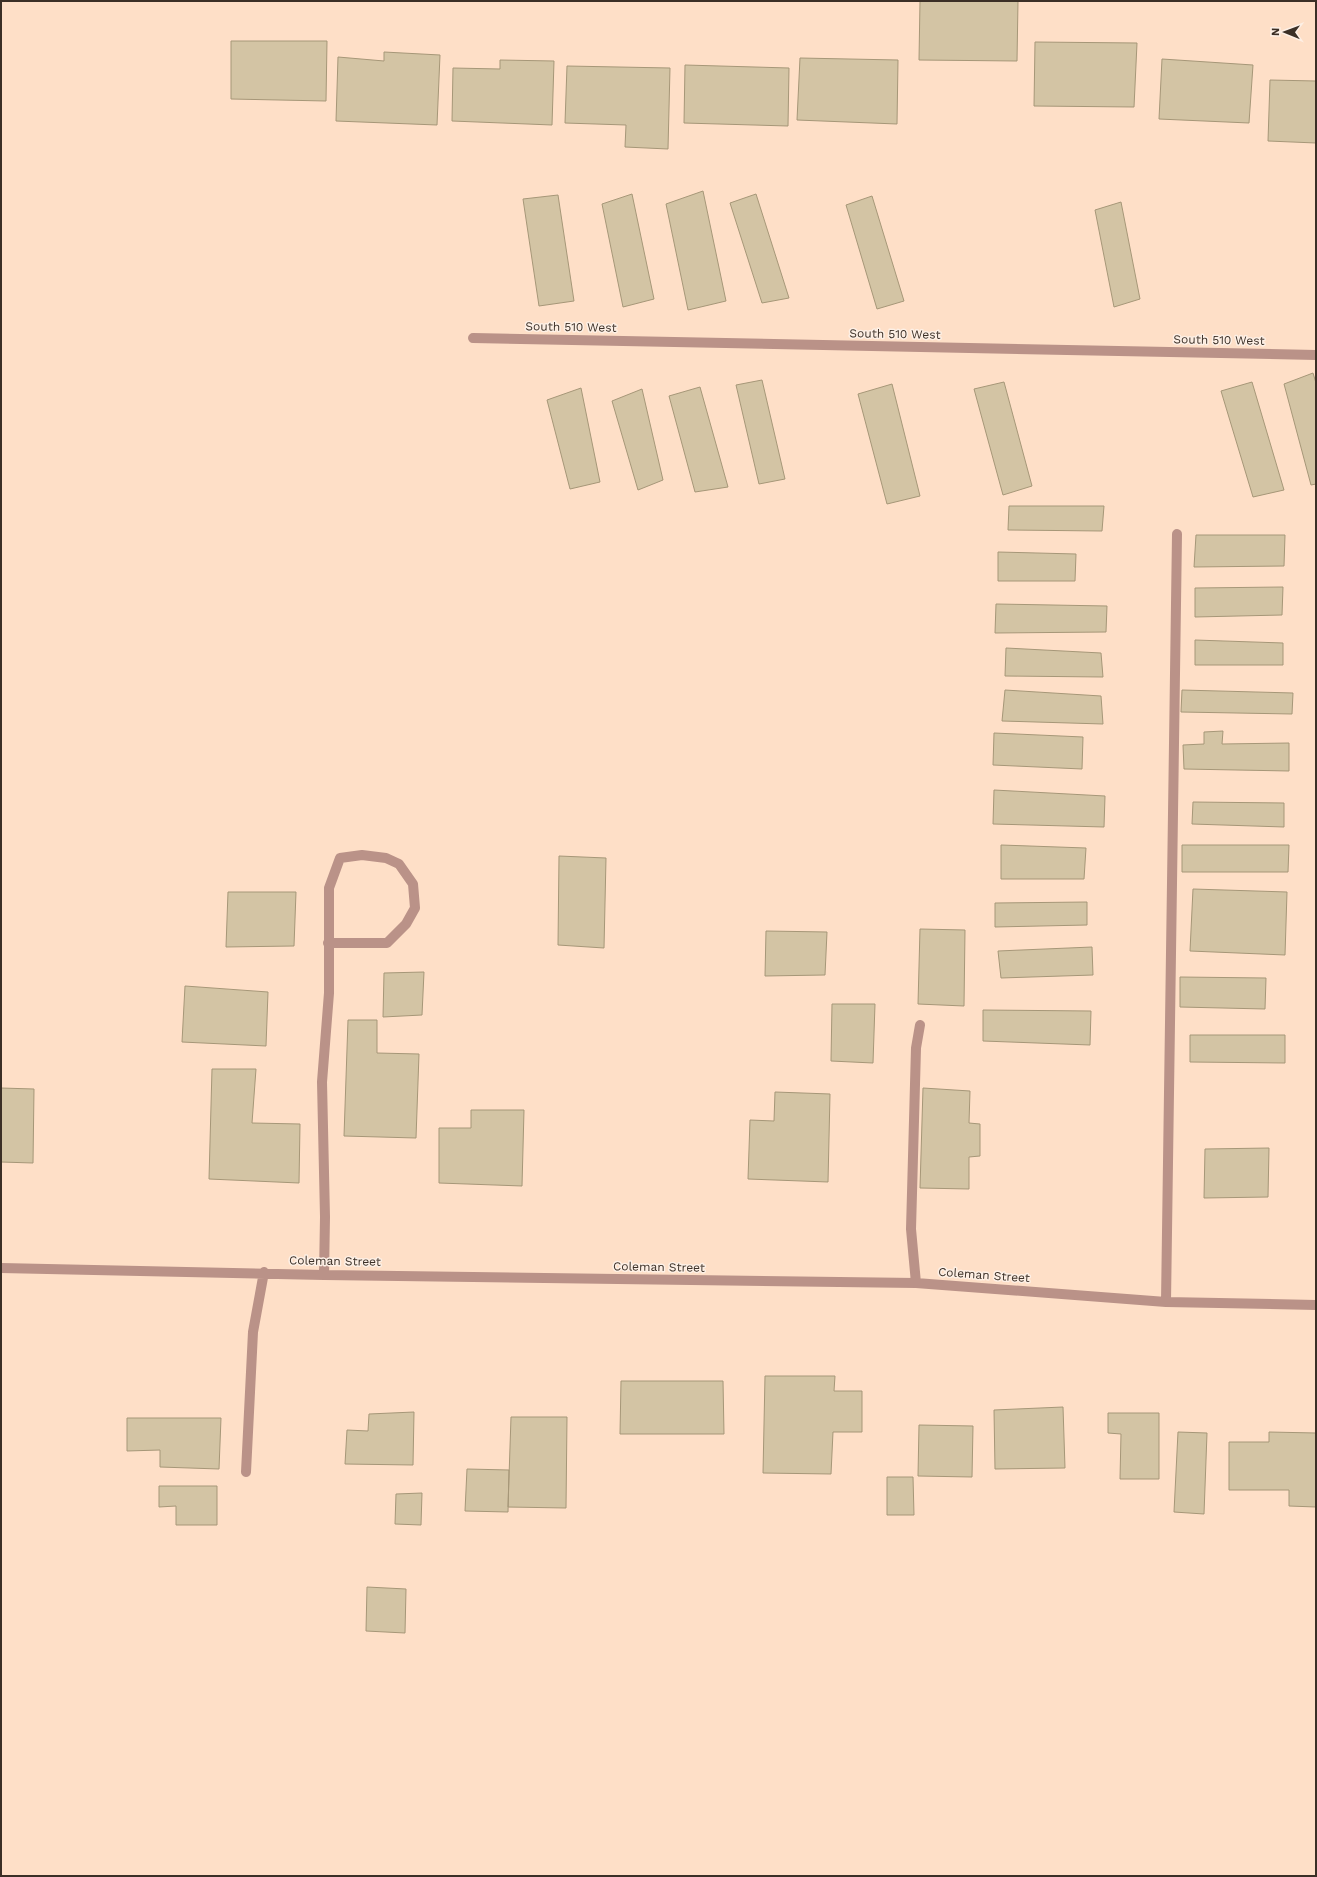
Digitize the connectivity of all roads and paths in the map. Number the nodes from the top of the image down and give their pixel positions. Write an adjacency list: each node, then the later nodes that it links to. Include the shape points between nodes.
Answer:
1 (473, 338): 2 (street, South 510 West)
2 (1316, 355)
3 (1177, 534): 10 (street)
4 (328, 943): 4 (street, via 329,888 340,858 362,855 386,858 399,864 413,884 415,908 406,924 388,943); 8 (street, via 328,993 322,1082)
5 (920, 1025): 9 (street, via 916,1048 911,1230)
6 (1, 1268): 7 (street, Coleman Street)
7 (264, 1272): 8 (street, Coleman Street); 12 (street, via 253,1332)
8 (324, 1275): 9 (street, Coleman Street)
9 (916, 1283): 10 (street, Coleman Street)
10 (1166, 1302): 11 (street, Coleman Street)
11 (1316, 1305)
12 (246, 1472)

